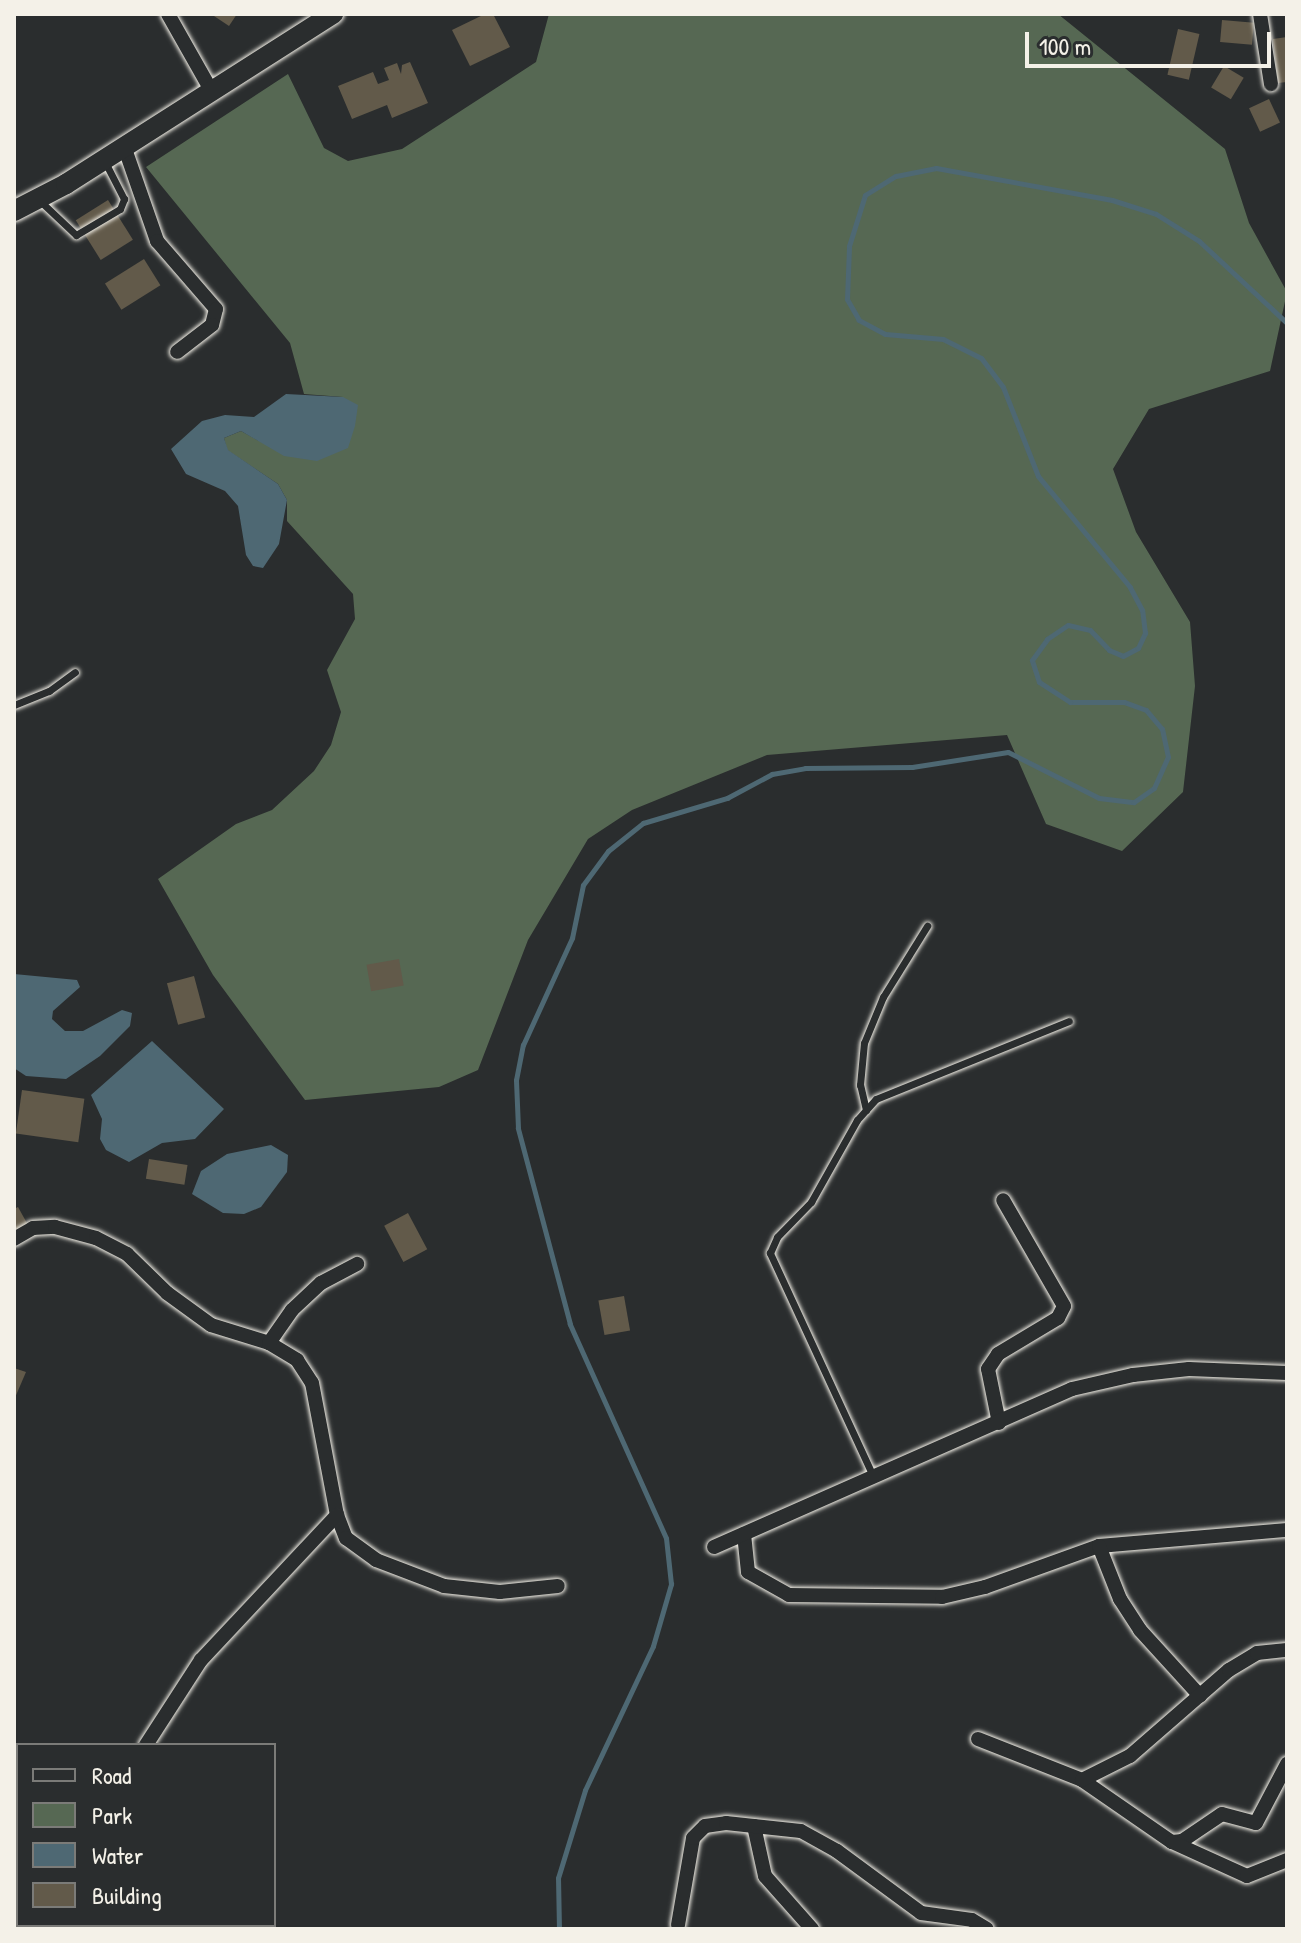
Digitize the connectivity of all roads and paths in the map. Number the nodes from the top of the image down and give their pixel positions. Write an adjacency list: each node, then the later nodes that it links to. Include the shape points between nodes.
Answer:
1 (168, 14): 5 (street)
2 (333, 14): 5 (main road)
3 (1260, 14): 4 (street)
4 (1271, 84)
5 (211, 90): 6 (main road)
6 (124, 146): 7 (main road); 10 (street, via 157,241 216,309 212,325)
7 (104, 159): 8 (main road); 8 (lane, via 124,199 120,209 76,235)
8 (37, 199): 9 (main road)
9 (14, 211)
10 (177, 352)
11 (75, 672): 12 (lane, via 49,691)
12 (14, 705)
13 (927, 926): 15 (lane, via 883,997 864,1043 860,1085)
14 (1069, 1021): 15 (lane, via 906,1084)
15 (866, 1110): 22 (lane, via 811,1202 777,1237 770,1253 774,1273)
16 (1003, 1200): 21 (street, via 1064,1306 1058,1318 998,1354 988,1369)
17 (14, 1239): 19 (street, via 33,1228 55,1227 96,1238 127,1254 211,1325)
18 (357, 1264): 19 (street, via 321,1283 292,1310)
19 (269, 1343): 23 (street, via 297,1360 312,1383)
20 (1287, 1373): 21 (street, via 1189,1369 1133,1375 1072,1389)
21 (999, 1423): 22 (street)
22 (874, 1478): 25 (street)
23 (337, 1515): 28 (street, via 346,1538 376,1560 444,1586 500,1592); 32 (street, via 201,1660)
24 (1287, 1530): 26 (street, via 1246,1529)
25 (744, 1534): 26 (street, via 748,1572 789,1595 942,1597); 27 (street)
26 (1099, 1546): 30 (street, via 1120,1599 1140,1630)
27 (714, 1547)
28 (558, 1586)
29 (1287, 1650): 30 (street, via 1257,1653)
30 (1200, 1696): 34 (street, via 1130,1756)
31 (978, 1739): 34 (street)
32 (147, 1743)
33 (1287, 1764): 36 (street, via 1256,1823 1222,1814 1182,1841)
34 (1082, 1780): 36 (street)
35 (754, 1826): 38 (street, via 705,1826 693,1838); 39 (street, via 765,1876); 40 (street, via 801,1831 921,1913 972,1920)
36 (1172, 1842): 37 (street, via 1247,1876)
37 (1287, 1860)
38 (678, 1925)
39 (812, 1929)
40 (987, 1929)

